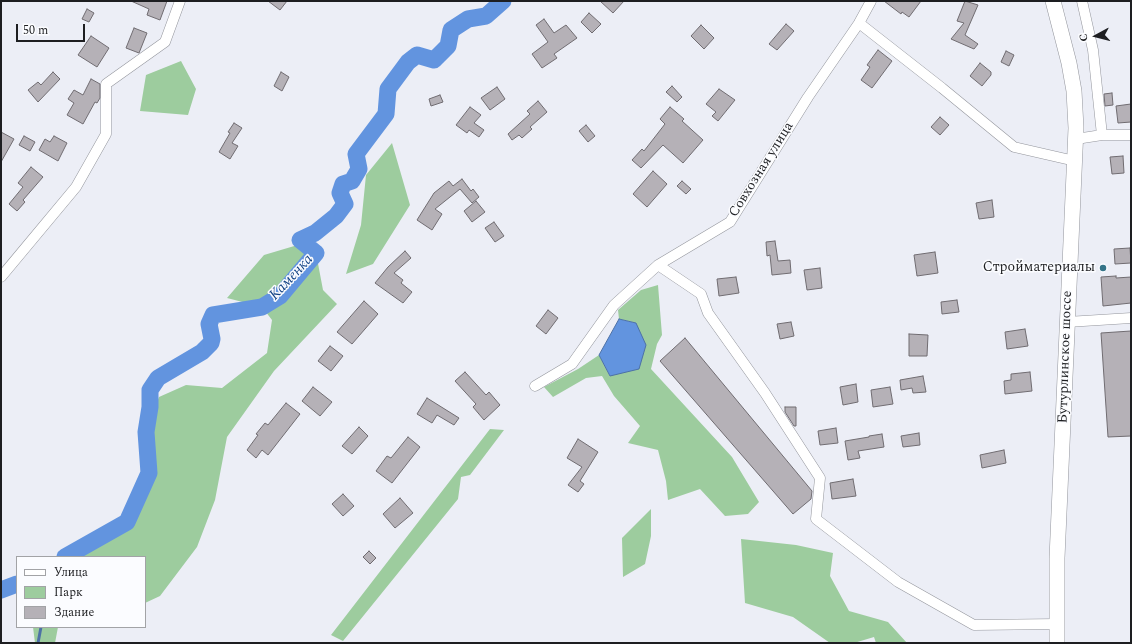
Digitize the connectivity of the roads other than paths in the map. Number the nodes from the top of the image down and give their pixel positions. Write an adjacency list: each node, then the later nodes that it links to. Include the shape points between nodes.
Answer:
1 (180, 1): 11 (street, via 165,42 106,84 106,134 76,186)
2 (871, 1): 5 (street, Совхозная улица)
3 (1053, 1): 8 (main road, Бутурлинское шоссе, via 1069,62)
4 (1082, 1): 6 (street, via 1093,50)
5 (858, 23): 9 (street, via 1014,147); 10 (street, Совхозная улица, via 808,97 730,222)
6 (1102, 135): 7 (street); 8 (street)
7 (1131, 135)
8 (1076, 139): 9 (main road, Бутурлинское шоссе)
9 (1075, 160): 13 (main road, Бутурлинское шоссе)
10 (658, 265): 14 (street, Совхозная улица, via 614,305 572,364); 15 (street, via 701,294 708,313 765,393 820,478 816,519 898,582 974,626)
11 (1, 277)
12 (1131, 318): 13 (street)
13 (1067, 322): 15 (main road, Бутурлинское шоссе, via 1057,558)
14 (535, 386)
15 (1057, 624): 16 (main road, Бутурлинское шоссе)
16 (1057, 643)

